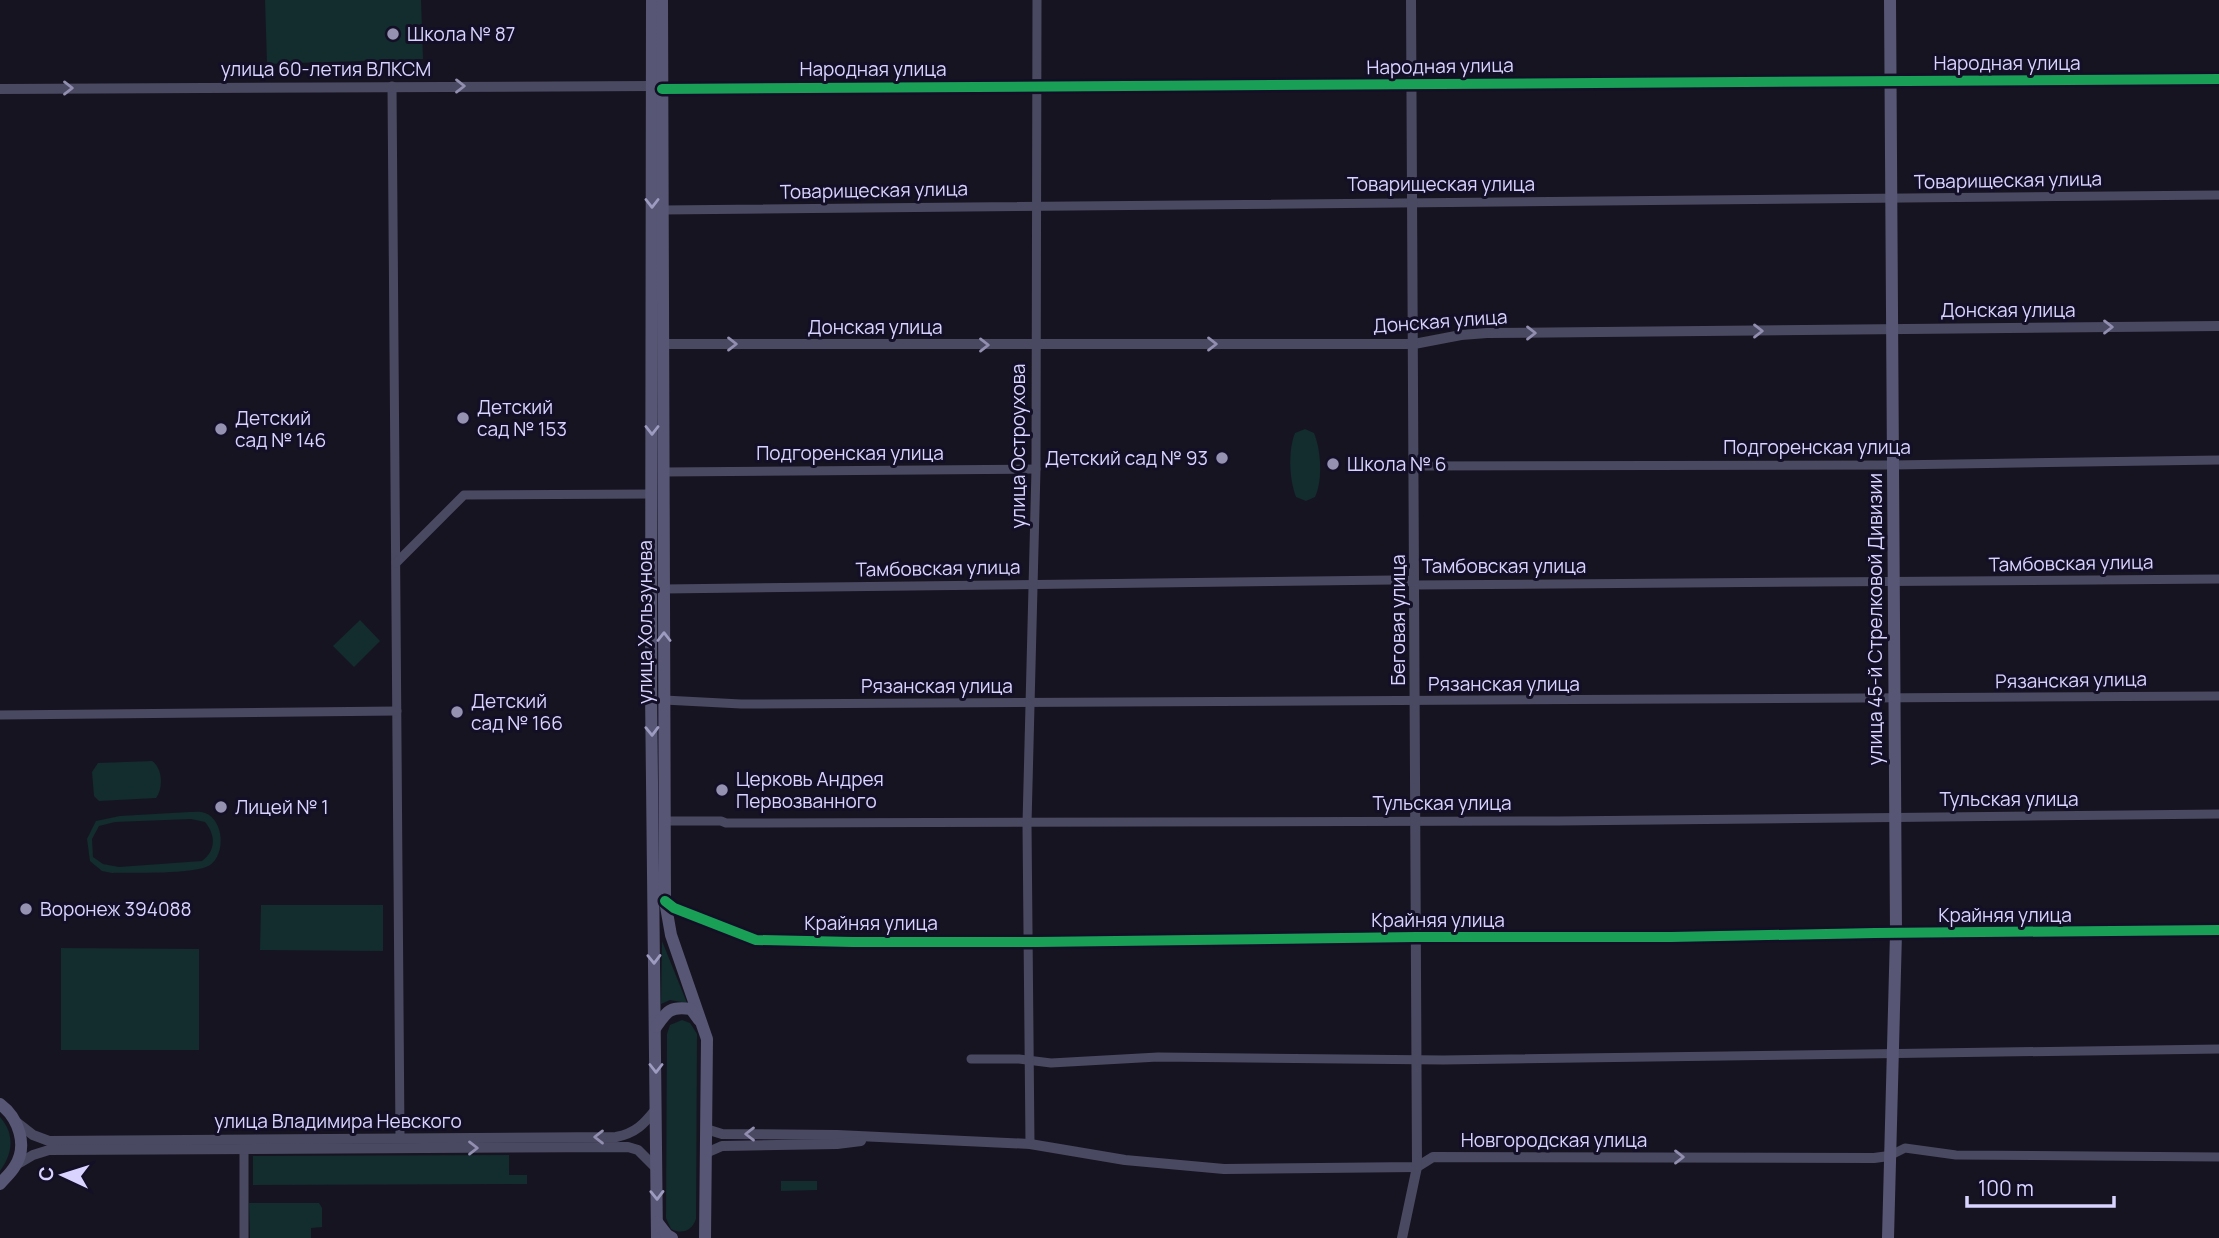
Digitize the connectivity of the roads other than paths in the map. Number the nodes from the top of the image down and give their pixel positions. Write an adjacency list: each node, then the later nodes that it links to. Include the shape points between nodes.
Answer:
1 (652, 0): 10 (main road, улица Хользунова)
2 (662, 0): 10 (main road, улица Хользунова)
3 (1037, 0): 11 (street, улица Остроухова)
4 (1411, 0): 8 (street, Беговая улица)
5 (1890, 0): 7 (main road, улица 45-й Стрелковой Дивизии)
6 (2219, 79): 7 (street, Народная улица)
7 (1890, 81): 8 (street, Народная улица); 14 (main road, улица 45-й Стрелковой Дивизии)
8 (1411, 83): 11 (street, Народная улица); 15 (street, Беговая улица)
9 (392, 86): 10 (street, улица 60-летия ВЛКСМ, one-way to 10); 12 (street, улица 60-летия ВЛКСМ, one-way to 9); 29 (street)
10 (657, 87): 11 (street, Народная улица); 17 (main road, улица Хользунова); 20 (main road, улица Хользунова, one-way to 20)
11 (1037, 87): 16 (street, улица Остроухова)
12 (0, 89)
13 (2219, 195): 14 (street, Товарищеская улица)
14 (1891, 200): 15 (street, Товарищеская улица); 19 (main road, улица 45-й Стрелковой Дивизии)
15 (1411, 202): 16 (street, Товарищеская улица); 21 (street, Беговая улица)
16 (1037, 206): 17 (street, Товарищеская улица); 22 (street, улица Остроухова)
17 (664, 210): 20 (main road, улица Хользунова)
18 (2219, 326): 19 (street, Донская улица, one-way to 18)
19 (1892, 330): 21 (street, Донская улица, one-way to 19, via 1488,333); 25 (main road, улица 45-й Стрелковой Дивизии)
20 (658, 344): 22 (street, Донская улица, one-way to 22); 27 (main road, улица Хользунова); 28 (main road, улица Хользунова, one-way to 28)
21 (1414, 344): 22 (street, Донская улица, one-way to 21); 24 (street, Беговая улица)
22 (1037, 345): 26 (street, улица Остроухова)
23 (2219, 460): 25 (street, Подгоренская улица)
24 (1415, 466): 25 (street, Подгоренская улица); 33 (street, Беговая улица)
25 (1893, 466): 31 (main road, улица 45-й Стрелковой Дивизии)
26 (1036, 469): 27 (street, Подгоренская улица); 32 (street, улица Остроухова)
27 (664, 472): 34 (main road, улица Хользунова)
28 (652, 494): 29 (street, via 464,495); 53 (main road, улица Хользунова, one-way to 53)
29 (396, 563): 40 (street)
30 (2219, 579): 31 (street, Тамбовская улица)
31 (1894, 583): 33 (street, Тамбовская улица); 36 (main road, улица 45-й Стрелковой Дивизии)
32 (1034, 584): 33 (street, Тамбовская улица, via 1407,580); 34 (street, Тамбовская улица); 39 (street, улица Остроухова)
33 (1415, 585): 38 (street, Беговая улица)
34 (664, 589): 37 (main road, улица Хользунова, one-way to 34)
35 (2219, 696): 36 (street, Рязанская улица)
36 (1894, 699): 38 (street, Рязанская улица); 43 (main road, улица 45-й Стрелковой Дивизии)
37 (664, 700): 39 (street, Рязанская улица); 45 (main road, улица Хользунова)
38 (1415, 702): 39 (street, Рязанская улица); 44 (street, Беговая улица)
39 (1029, 703): 46 (street, улица Остроухова)
40 (397, 711): 41 (street); 63 (street)
41 (0, 715)
42 (2219, 814): 43 (street, Тульская улица)
43 (1895, 817): 44 (street, Тульская улица); 49 (main road, улица 45-й Стрелковой Дивизии)
44 (1416, 820): 46 (street, Тульская улица); 50 (street, Беговая улица)
45 (666, 821): 46 (street, Тульская улица); 47 (main road, улица Хользунова)
46 (1027, 824): 51 (street, улица Остроухова)
47 (665, 901): 51 (street, Крайняя улица, via 756,940); 52 (main road, улица Хользунова, via 671,935)
48 (2219, 930): 49 (street, Крайняя улица)
49 (1896, 933): 50 (street, Крайняя улица); 55 (main road, улица 45-й Стрелковой Дивизии)
50 (1416, 937): 51 (street, Крайняя улица); 57 (street, Беговая улица)
51 (1028, 940): 58 (street, улица Остроухова)
52 (701, 1023): 53 (main road, via 691,1009 678,1007 667,1012); 62 (main road, улица Хользунова, via 707,1039)
53 (656, 1027): 60 (main road, улица Хользунова, one-way to 60)
54 (2219, 1049): 55 (street)
55 (1894, 1052): 57 (street); 68 (main road, улица 45-й Стрелковой Дивизии)
56 (971, 1059): 58 (street)
57 (1417, 1059): 58 (street, via 1158,1056 1051,1063); 71 (street, Беговая улица)
58 (1030, 1060): 66 (street, улица Остроухова)
59 (0, 1104): 61 (main road)
60 (656, 1109): 63 (street, улица Владимира Невского, one-way to 63, via 631,1134 616,1136); 72 (main road, улица Хользунова)
61 (15, 1121): 65 (street, улица Владимира Невского, via 49,1141); 70 (main road, via 21,1144)
62 (706, 1129): 64 (street, Новгородская улица, one-way to 62, via 722,1135); 67 (main road, улица Хользунова)
63 (400, 1138): 65 (street, улица Владимира Невского)
64 (891, 1138): 66 (street, Новгородская улица); 67 (street, Новгородская улица, via 722,1146)
65 (244, 1144): 70 (street, улица Владимира Невского, via 49,1150); 72 (street, улица Владимира Невского, one-way to 72, via 628,1147 638,1150); 76 (street)
66 (1030, 1144): 71 (street, Новгородская улица, via 1224,1169)
67 (706, 1153): 74 (main road, улица Хользунова)
68 (1889, 1156): 69 (street, Новгородская улица, via 1917,1148 1956,1155); 71 (street, Новгородская улица, one-way to 68, via 1433,1157); 82 (main road, улица 45-й Стрелковой Дивизии)
69 (2219, 1157)
70 (16, 1165): 73 (main road)
71 (1417, 1167): 81 (street, Беговая улица)
72 (656, 1168): 75 (main road, улица Хользунова, one-way to 75)
73 (0, 1184)
74 (706, 1221): 79 (main road); 80 (main road, улица Хользунова)
75 (657, 1222): 77 (main road, улица Хользунова); 78 (main road)
76 (244, 1238)
77 (657, 1238)
78 (673, 1238)
79 (693, 1238)
80 (705, 1238)
81 (1402, 1238)
82 (1888, 1238)

